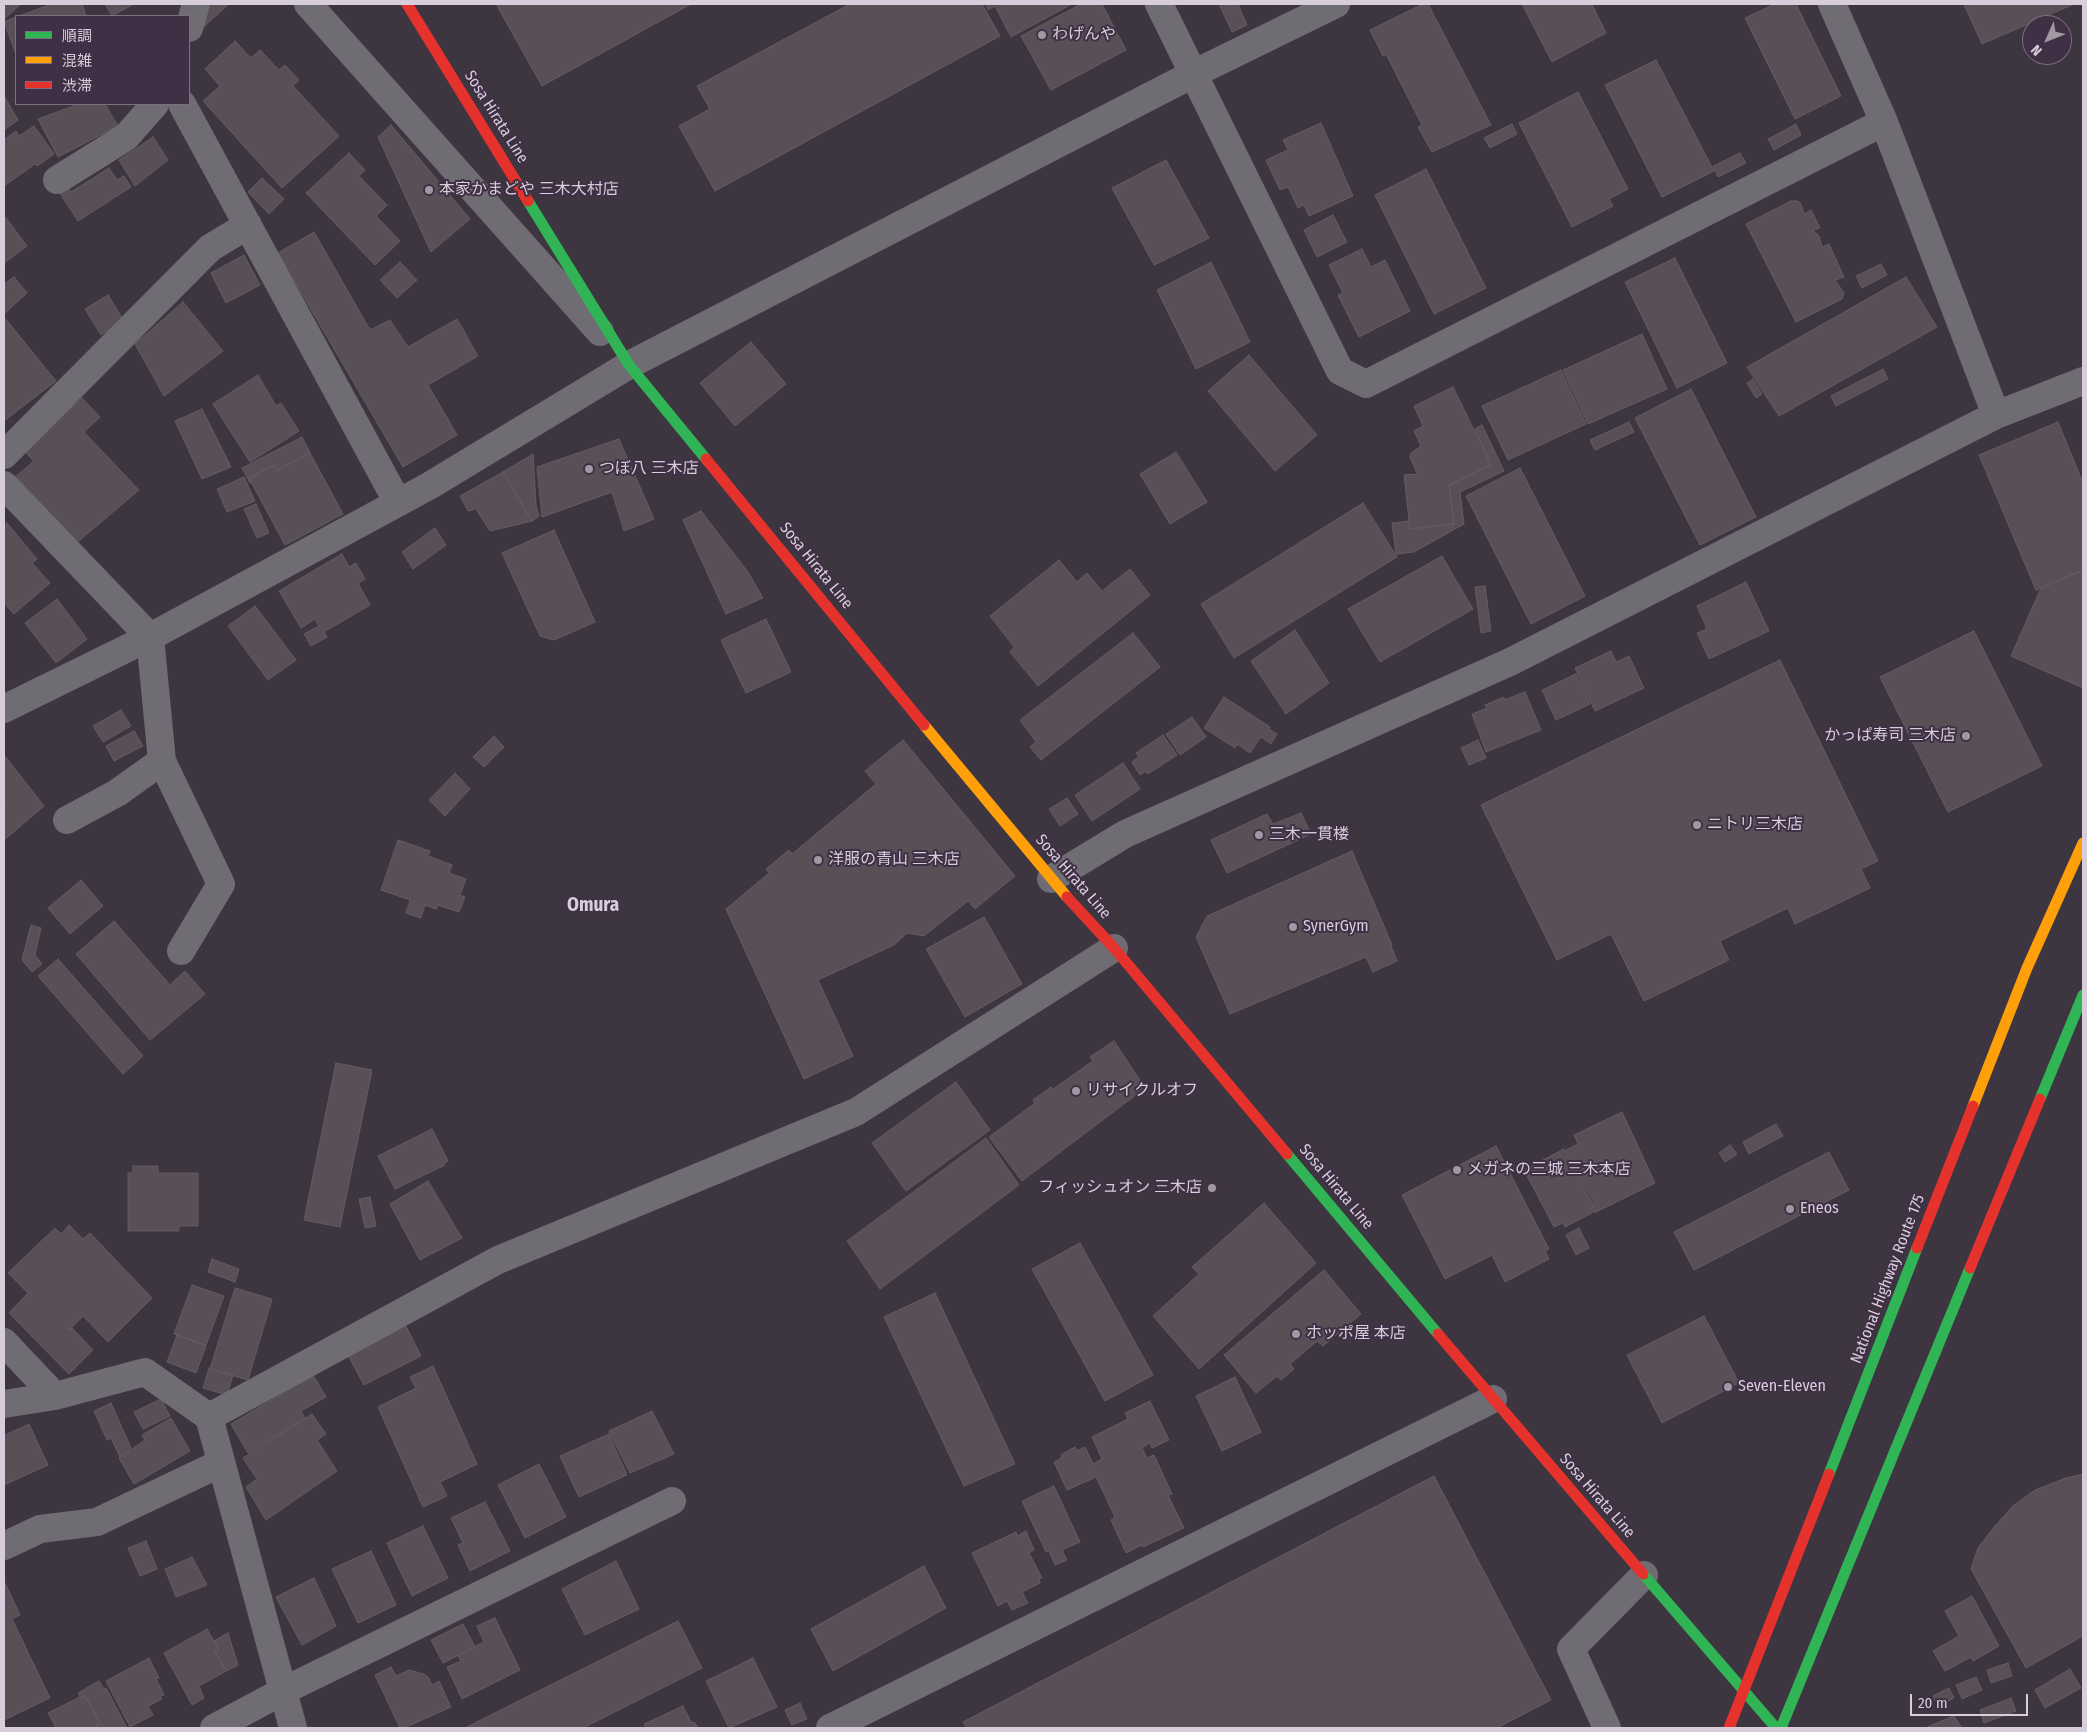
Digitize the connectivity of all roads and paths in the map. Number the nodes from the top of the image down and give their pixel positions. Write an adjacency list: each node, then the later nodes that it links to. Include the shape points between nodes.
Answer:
1 (196, 4): 7 (street)
2 (308, 4): 14 (street)
3 (407, 4): 14 (main road, Sosa Hirata Line)
4 (1159, 4): 8 (street)
5 (1336, 4): 8 (street)
6 (1832, 4): 11 (street)
7 (190, 25)
8 (1193, 74): 11 (street, via 1340,371 1366,384); 14 (street)
9 (154, 105): 12 (street, via 126,137)
10 (183, 105): 13 (street)
11 (1884, 122): 16 (street)
12 (57, 180)
13 (248, 225): 17 (street, via 210,248); 19 (street)
14 (629, 365): 19 (street); 25 (main road, Sosa Hirata Line)
15 (2083, 381): 16 (street)
16 (1996, 416): 25 (street, via 1510,662 1125,834)
17 (4, 455)
18 (4, 485): 20 (street)
19 (398, 503): 20 (street)
20 (150, 637): 21 (street); 22 (street)
21 (4, 709)
22 (162, 761): 23 (street, via 116,793); 27 (street, via 221,884)
23 (68, 820)
24 (2083, 844): 39 (main road, National Highway Route 175, via 2027,968)
25 (1051, 879): 26 (main road, Sosa Hirata Line)
26 (1114, 948): 31 (main road, Sosa Hirata Line); 33 (street, via 856,1112 498,1260)
27 (181, 951)
28 (2083, 995): 46 (main road)
29 (4, 1342): 30 (street)
30 (55, 1396): 32 (street); 33 (street, via 145,1372)
31 (1493, 1399): 37 (main road, Sosa Hirata Line); 40 (street)
32 (4, 1404)
33 (209, 1416): 34 (street)
34 (221, 1463): 36 (street, via 97,1522 40,1529); 38 (street)
35 (672, 1501): 38 (street)
36 (4, 1546)
37 (1644, 1575): 39 (main road, Sosa Hirata Line); 43 (street, via 1571,1649)
38 (283, 1691): 41 (street); 42 (street)
39 (1744, 1691): 44 (main road, National Highway Route 175); 45 (main road, Sosa Hirata Line)
40 (847, 1725)
41 (214, 1728)
42 (293, 1728)
43 (1607, 1728)
44 (1729, 1728)
45 (1776, 1728)
46 (1781, 1728)

